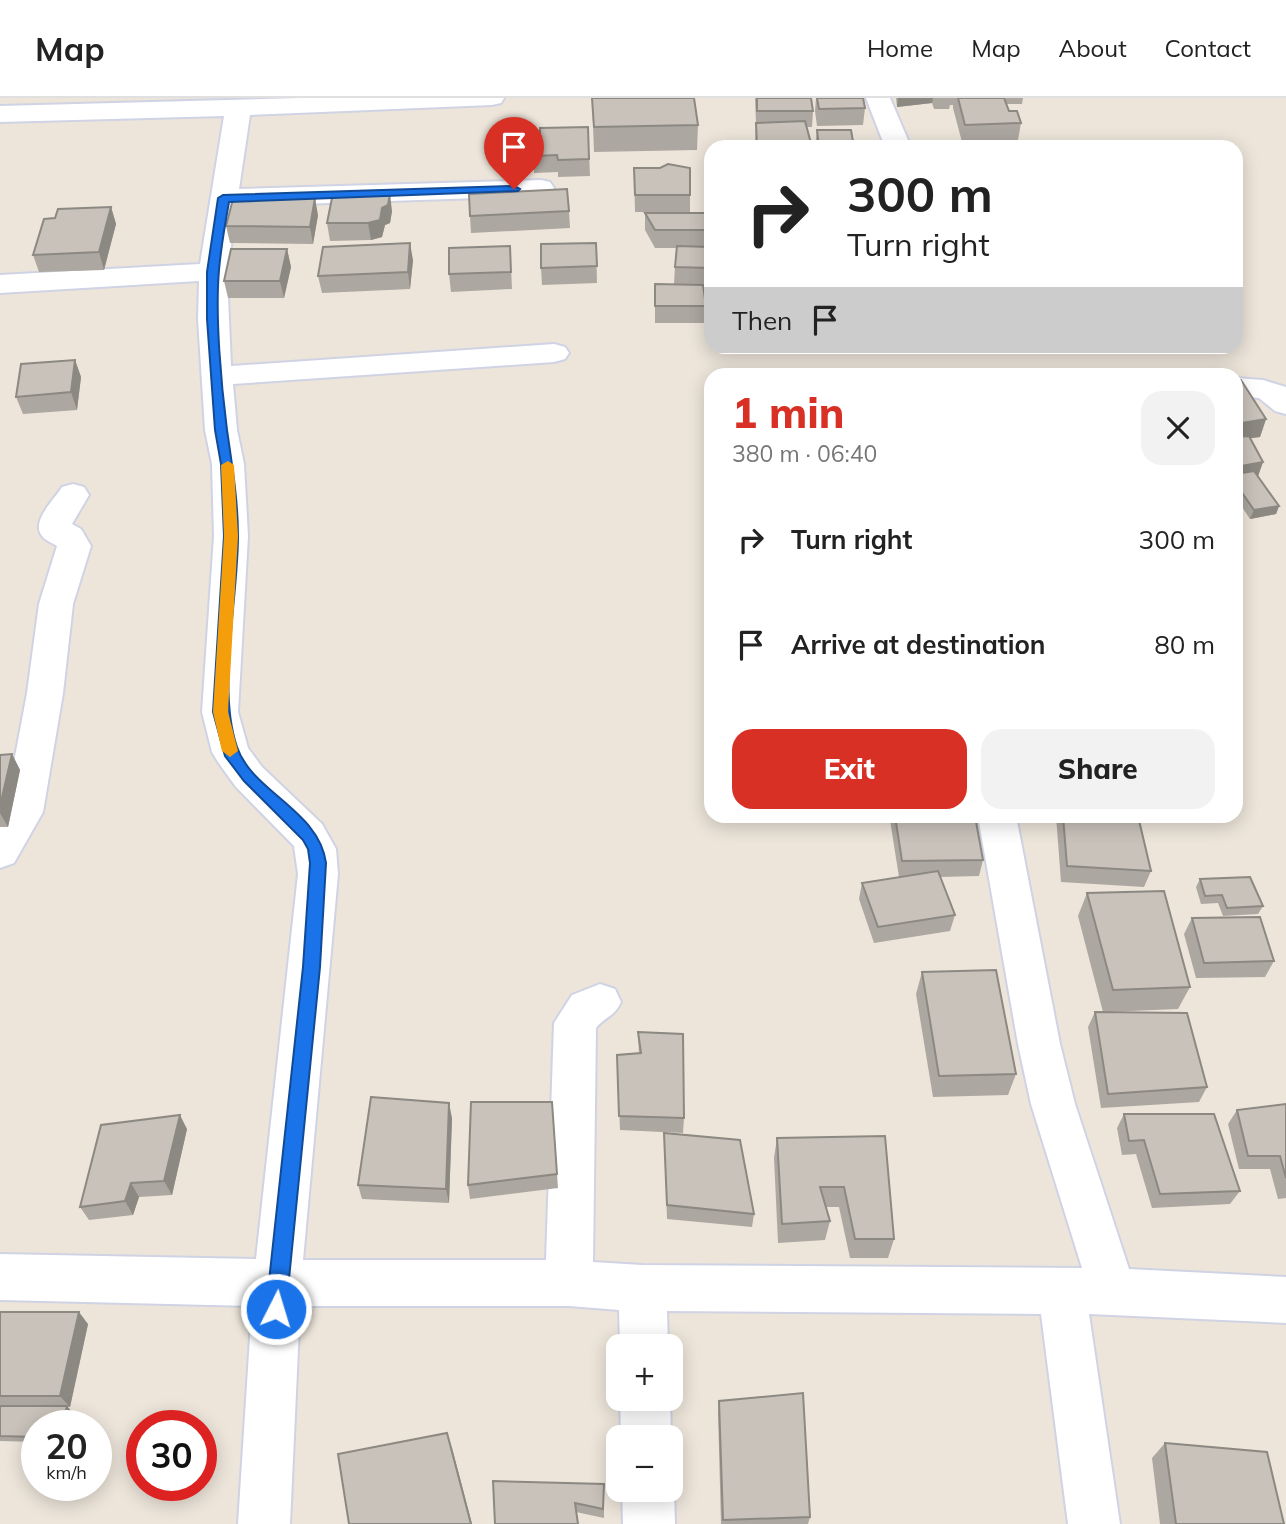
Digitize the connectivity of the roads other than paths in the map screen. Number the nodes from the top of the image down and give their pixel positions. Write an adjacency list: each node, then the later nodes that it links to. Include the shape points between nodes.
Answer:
1 (492, 98): 3 (street)
2 (878, 98): 5 (street)
3 (238, 108): 4 (street); 7 (street)
4 (0, 114)
5 (895, 140)
6 (541, 188): 7 (street)
7 (223, 198): 8 (street)
8 (213, 272): 9 (street); 11 (street)
9 (0, 284)
10 (554, 353): 11 (street)
11 (218, 376): 19 (street, via 231,536 220,712 223,732 230,752 249,777 308,835 318,863)
12 (1243, 387): 13 (street, via 1276,392)
13 (1286, 404)
14 (73, 495): 16 (street, via 55,521 55,530 69,537 74,546 56,604 24,812)
15 (998, 823): 23 (street, via 1053,1104)
16 (0, 852)
17 (600, 1002): 20 (street, via 587,1008 575,1023)
18 (0, 1277): 19 (street)
19 (278, 1283): 20 (street); 27 (street)
20 (569, 1283): 21 (street)
21 (642, 1288): 22 (street); 25 (street)
22 (1062, 1290): 23 (street); 29 (street)
23 (1113, 1291): 24 (street)
24 (1286, 1300)
25 (644, 1334)
26 (648, 1502): 28 (street)
27 (264, 1524)
28 (649, 1524)
29 (1094, 1524)

